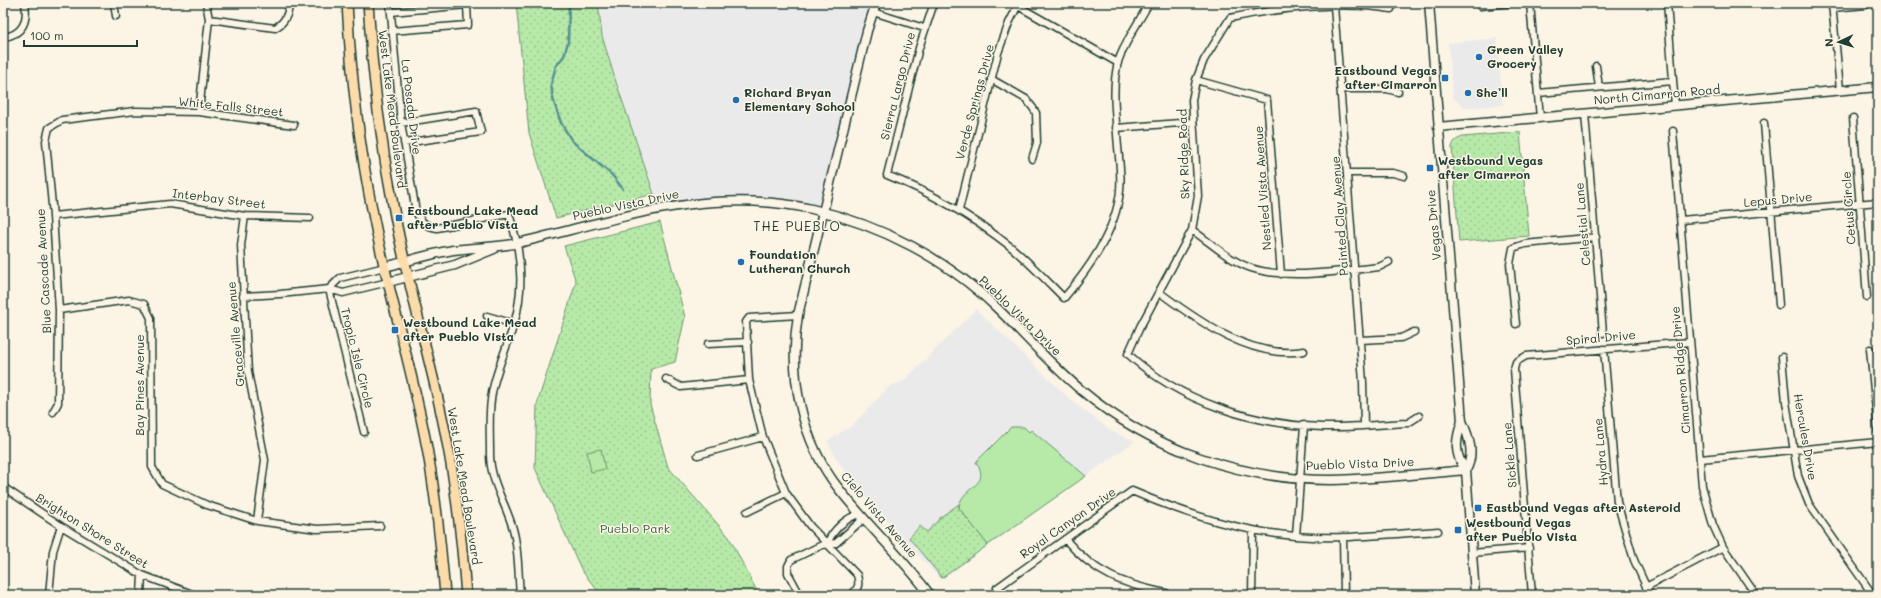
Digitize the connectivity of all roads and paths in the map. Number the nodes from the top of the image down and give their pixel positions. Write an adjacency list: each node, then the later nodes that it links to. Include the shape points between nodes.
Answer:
1 (25, 3): 28 (street, via 23,26 10,36)
2 (114, 3): 24 (street)
3 (206, 3): 25 (street)
4 (289, 3): 25 (street, via 282,24 275,28)
5 (348, 3): 72 (main road, via 353,92 364,169)
6 (368, 3): 70 (main road, West Lake Mead Boulevard, via 375,92 386,166)
7 (390, 3): 22 (street, La Posada Drive)
8 (876, 3): 23 (street, Cielo Vista Avenue)
9 (934, 3): 26 (street, Sierra Largo Drive)
10 (1149, 3): 29 (street)
11 (1429, 3): 49 (street, Vegas Drive)
12 (1512, 3): 20 (street)
13 (1530, 3): 39 (street)
14 (1667, 3): 33 (street)
15 (1019, 4): 29 (street); 31 (street, Verde Springs Drive, via 998,53)
16 (1832, 5): 17 (street); 37 (street)
17 (1866, 5)
18 (1306, 6): 19 (street); 32 (street, Sky Ridge Road, via 1230,18 1204,60)
19 (1334, 6): 21 (street, via 1378,6); 36 (street, Painted Clay Avenue)
20 (1480, 6)
21 (1391, 9)
22 (391, 12): 27 (street, La Posada Drive); 27 (street, via 467,5 468,25)
23 (873, 12): 26 (street); 60 (street, Cielo Vista Avenue)
24 (116, 16)
25 (209, 19): 41 (street)
26 (924, 28): 59 (street, Sierra Largo Drive, via 887,175 915,186)
27 (392, 31): 46 (street, La Posada Drive)
28 (3, 37)
29 (1118, 63): 51 (street, via 1114,89)
30 (1596, 66): 34 (street)
31 (991, 79): 54 (street, via 1026,99 1036,113 1037,143); 59 (street, Verde Springs Drive)
32 (1196, 80): 45 (street, Sky Ridge Road, via 1192,100); 74 (street, Nestled Vista Avenue, via 1267,100)
33 (1673, 81): 34 (street); 40 (street)
34 (1599, 87): 39 (street)
35 (1878, 87): 37 (street, North Cimarron Road)
36 (1341, 89): 38 (street, via 1388,89); 55 (street, Painted Clay Avenue)
37 (1840, 90): 40 (street, North Cimarron Road)
38 (1398, 92)
39 (1538, 93): 43 (street)
40 (1675, 106): 42 (street, North Cimarron Road)
41 (198, 112): 48 (street, White Falls Street); 50 (street, White Falls Street, via 135,110 62,120)
42 (1586, 114): 43 (street, North Cimarron Road); 67 (street, Celestial Lane)
43 (1540, 118): 49 (street, North Cimarron Road)
44 (1853, 118): 58 (street, Cetus Circle)
45 (1193, 122): 51 (street); 66 (street, Sky Ridge Road, via 1198,196)
46 (401, 123): 53 (street, La Posada Drive); 53 (street, via 476,111 481,132)
47 (1764, 123): 61 (street)
48 (294, 125)
49 (1438, 127): 102 (street, Vegas Drive)
50 (50, 128): 62 (street, Blue Cascade Avenue, via 46,141)
51 (1116, 128): 59 (street, via 1120,175 1115,217 1082,277 1064,298 1012,248)
52 (1673, 131): 65 (street, Cimarron Ridge Drive)
53 (404, 143): 68 (street, La Posada Drive, via 416,212 421,222 437,228 509,214)
54 (1032, 159)
55 (1347, 173): 56 (street, via 1393,173); 73 (street, Painted Clay Avenue)
56 (1404, 176)
57 (1878, 202): 58 (street, Lepus Drive)
58 (1860, 204): 61 (street, Lepus Drive); 80 (street, Cetus Circle)
59 (958, 210)
60 (823, 212): 68 (street, Pueblo Vista Drive, via 766,202 694,203 656,209); 83 (street, Cielo Vista Avenue); 113 (street, Pueblo Vista Drive, via 890,236 945,266 996,306 1079,388 1139,430 1214,463 1269,476)
61 (1771, 212): 65 (street, Lepus Drive); 81 (street)
62 (53, 216): 63 (street, Interbay Street, via 170,204); 82 (street, Blue Cascade Avenue)
63 (245, 216): 64 (street, Interbay Street); 79 (street, Graceville Avenue, via 241,245)
64 (310, 218)
65 (1680, 220): 91 (street, Cimarron Ridge Drive)
66 (1192, 230): 74 (street, via 1251,268); 78 (street, Sky Ridge Road)
67 (1596, 237): 86 (street, via 1525,244 1513,248 1510,264); 88 (street, Celestial Lane)
68 (517, 243): 69 (street, Pueblo Vista Drive); 85 (street, via 521,286)
69 (502, 246): 70 (street, Pueblo Vista Drive, via 452,250); 75 (street, Pueblo Vista Drive, via 455,265)
70 (405, 262): 72 (street, Pueblo Vista Drive); 75 (main road, West Lake Mead Boulevard)
71 (1389, 262): 73 (street, via 1379,268)
72 (385, 267): 76 (main road); 77 (street, Pueblo Vista Drive, via 340,278)
73 (1355, 270): 74 (street); 89 (street, Painted Clay Avenue)
74 (1281, 274)
75 (409, 277): 76 (street, Pueblo Vista Drive); 139 (main road, West Lake Mead Boulevard, via 448,443 462,540)
76 (388, 282): 77 (street, Pueblo Vista Drive, via 343,294); 138 (main road, via 427,448 441,542)
77 (329, 288): 79 (street, Pueblo Vista Drive); 105 (street, Tropic Isle Circle)
78 (1159, 292): 95 (street, via 1213,330 1251,345 1272,350 1295,353); 103 (street, Sky Ridge Road, via 1128,354 1163,382 1204,402 1263,420)
79 (243, 296): 118 (street, Graceville Avenue, via 248,372 265,460)
80 (1867, 297)
81 (1778, 305)
82 (59, 310): 100 (street, Blue Cascade Avenue, via 58,403); 118 (street, Bay Pines Avenue, via 129,300 144,304 151,318 152,467 162,484 207,505)
83 (798, 315): 90 (street, via 749,318 746,322); 117 (street, Cielo Vista Avenue, via 795,343 796,380 806,427 831,477)
84 (487, 316): 85 (street)
85 (514, 324): 140 (street, via 494,384 490,456 496,486 514,535)
86 (1516, 324)
87 (1414, 332): 89 (street, via 1400,338)
88 (1603, 333)
89 (1360, 340): 104 (street, Painted Clay Avenue)
90 (748, 342): 92 (street); 99 (street)
91 (1690, 342): 93 (street, Spiral Drive); 111 (street, Cimarron Ridge Drive)
92 (708, 344)
93 (1604, 349): 97 (street, Spiral Drive, via 1526,356); 133 (street, Hydra Lane, via 1617,502 1634,560)
94 (1870, 349): 106 (street)
95 (1304, 351)
96 (1782, 357): 109 (street, Hercules Drive)
97 (1516, 362): 130 (street, Sickle Lane, via 1514,369)
98 (666, 379): 99 (street, via 681,387)
99 (749, 380): 107 (street)
100 (53, 412)
101 (1419, 416): 104 (street, via 1408,423)
102 (1462, 421): 112 (street, Vegas Drive, via 1469,435 1471,461); 112 (street, Vegas Drive, via 1456,437 1458,461)
103 (1304, 425): 104 (street); 113 (street)
104 (1364, 425)
105 (364, 432)
106 (1878, 432)
107 (763, 437): 110 (street); 115 (street)
108 (1878, 442): 109 (street)
109 (1794, 451): 111 (street); 134 (street, Hercules Drive, via 1798,476 1809,504)
110 (698, 455)
111 (1700, 459): 129 (street, Cimarron Ridge Drive, via 1702,486 1713,526)
112 (1466, 470): 113 (street, Pueblo Vista Drive, via 1354,479); 131 (street, Vegas Drive)
113 (1300, 479): 125 (street)
114 (3, 487): 119 (street, Brighton Shore Street)
115 (786, 493): 116 (street); 128 (street)
116 (747, 512)
117 (861, 514): 121 (street, via 854,515); 124 (street, via 860,522); 145 (street, Cielo Vista Avenue)
118 (257, 521): 120 (street, via 317,529)
119 (61, 526): 132 (street, Brighton Shore Street); 135 (street, via 53,551)
120 (380, 526)
121 (842, 526): 124 (street); 128 (street, via 831,535)
122 (1253, 531): 125 (street, Royal Canyon Drive); 127 (street, Royal Canyon Drive, via 1179,511 1132,491); 148 (street)
123 (1438, 531): 126 (street, Royal Canyon Drive)
124 (848, 533): 128 (street, via 836,543)
125 (1296, 536): 126 (street, Royal Canyon Drive)
126 (1343, 537): 149 (street)
127 (1065, 539): 146 (street, Royal Canyon Drive, via 997,588); 147 (street, via 1080,556 1113,578)
128 (827, 544): 143 (street, via 791,560 788,573); 144 (street, via 857,576 860,583)
129 (1723, 547): 133 (street); 153 (street, Cimarron Ridge Drive)
130 (1529, 548): 131 (street); 151 (street, Sickle Lane)
131 (1472, 553): 150 (street, Vegas Drive)
132 (142, 575): 136 (street); 137 (street, Brighton Shore Street)
133 (1646, 587): 152 (street, Hydra Lane)
134 (1870, 594)
135 (49, 595)
136 (141, 595)
137 (195, 595)
138 (445, 595)
139 (466, 595)
140 (520, 595)
141 (524, 595): 142 (street)
142 (541, 595)
143 (800, 595)
144 (851, 595)
145 (930, 595)
146 (1001, 595)
147 (1166, 595)
148 (1252, 595)
149 (1344, 595)
150 (1475, 595)
151 (1532, 595)
152 (1650, 595)
153 (1756, 595)

